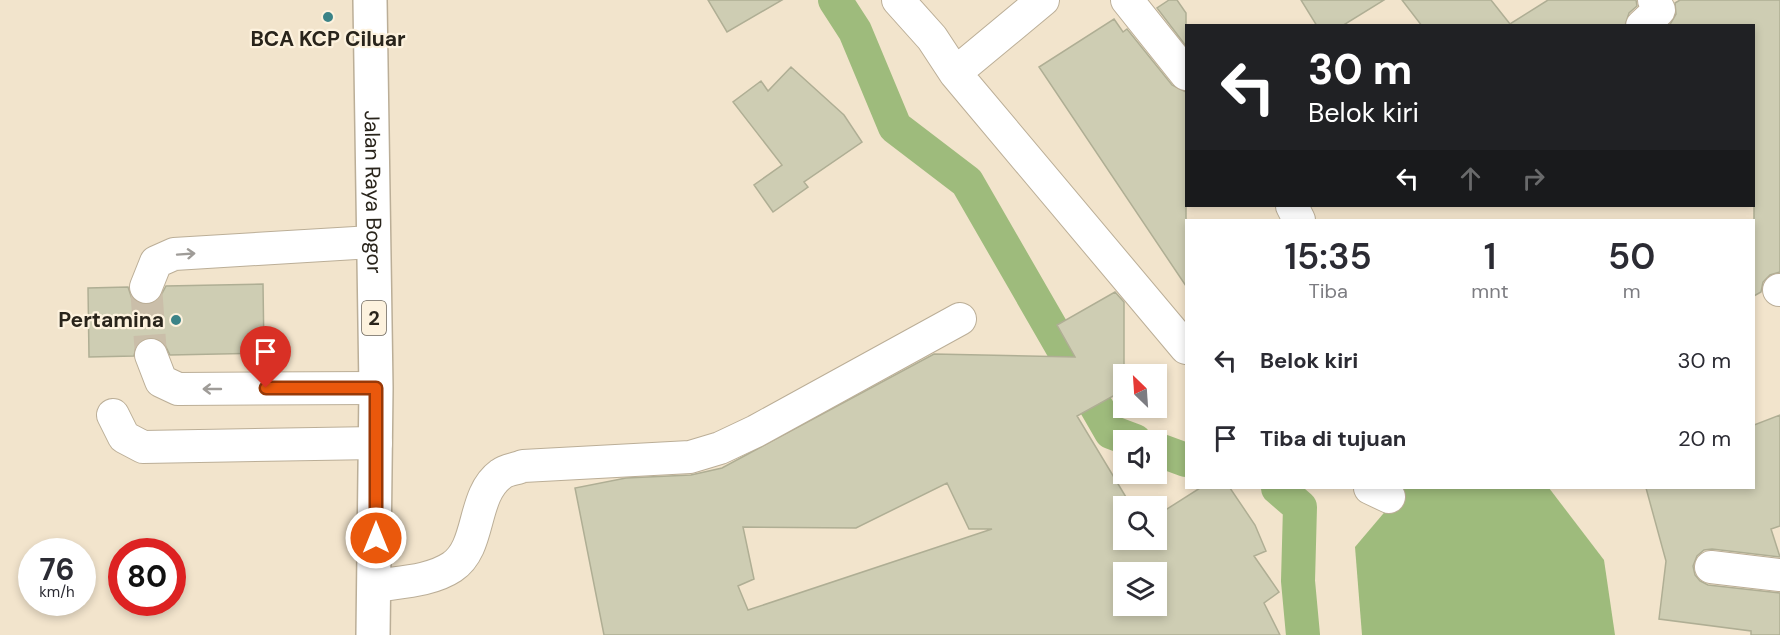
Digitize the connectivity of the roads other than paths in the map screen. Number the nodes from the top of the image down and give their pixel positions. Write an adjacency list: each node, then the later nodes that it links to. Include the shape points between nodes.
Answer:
1 (370, 0): 9 (highway, Jalan Raya Bogor / 2)
2 (898, 0): 7 (street, via 932,38)
3 (1044, 0): 7 (street)
4 (1127, 0): 8 (street)
5 (1654, 0): 6 (street, via 1659,10)
6 (1644, 24)
7 (955, 73): 12 (street)
8 (1185, 73)
9 (372, 242): 10 (street, one-way to 9, via 156,262 174,254); 14 (highway, Jalan Raya Bogor / 2)
10 (146, 287)
11 (960, 319): 19 (street, via 720,448 690,457 523,466 501,474 486,493 466,551 453,567 433,576)
12 (1185, 343)
13 (151, 355): 14 (street, one-way to 13, via 178,389 161,381)
14 (376, 388): 16 (highway, Jalan Raya Bogor / 2)
15 (113, 415): 16 (street, via 123,437 143,447)
16 (376, 443): 19 (highway, Jalan Raya Bogor / 2)
17 (1711, 567): 18 (street)
18 (1780, 575)
19 (376, 586): 20 (highway, Jalan Raya Bogor / 2)
20 (373, 635)

